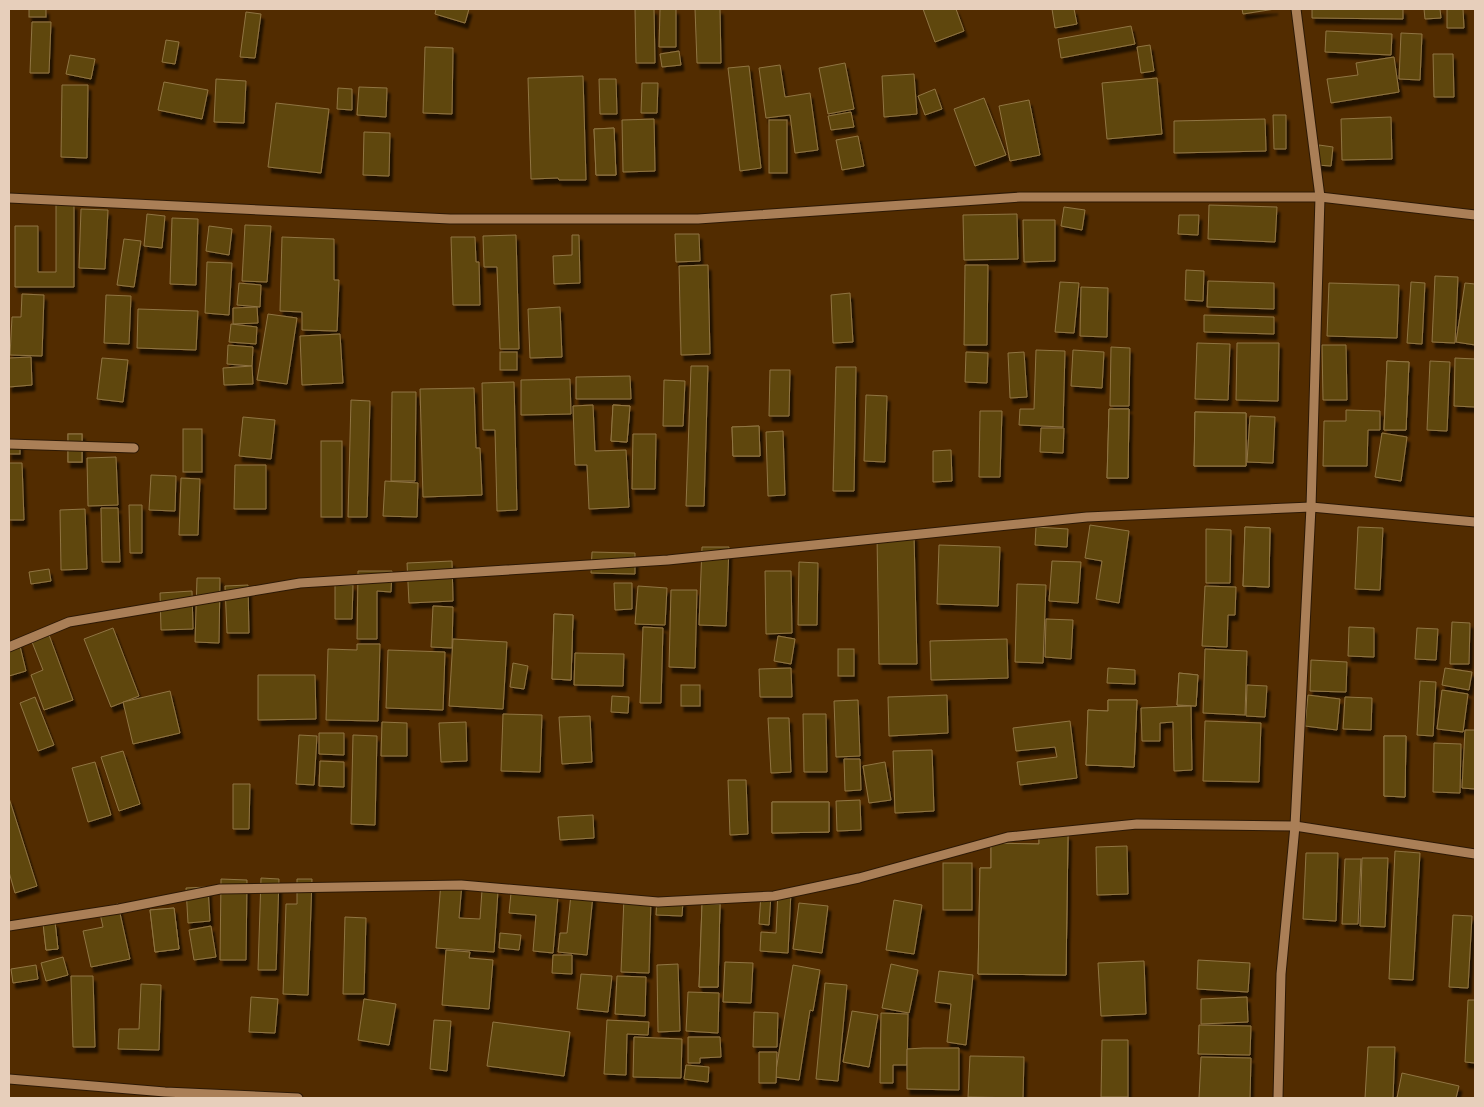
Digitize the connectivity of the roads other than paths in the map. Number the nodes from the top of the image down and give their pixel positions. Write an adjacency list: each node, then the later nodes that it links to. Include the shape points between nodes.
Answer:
1 (1296, 9): 2 (street)
2 (1320, 197): 3 (street, via 1020,197 698,219 450,219); 4 (street); 7 (street)
3 (9, 198)
4 (1475, 215)
5 (9, 444): 6 (street)
6 (134, 448)
7 (1311, 507): 8 (street); 9 (street, via 1086,517 668,560 300,582 69,622); 10 (street)
8 (1475, 522)
9 (9, 647)
10 (1295, 826): 11 (street); 12 (street, via 1138,824 1008,837 860,878 774,896 658,902 461,885 220,888 119,909); 15 (street, via 1281,974)
11 (1475, 854)
12 (9, 926)
13 (9, 1079): 14 (street, via 165,1092)
14 (298, 1098)
15 (1278, 1098)

